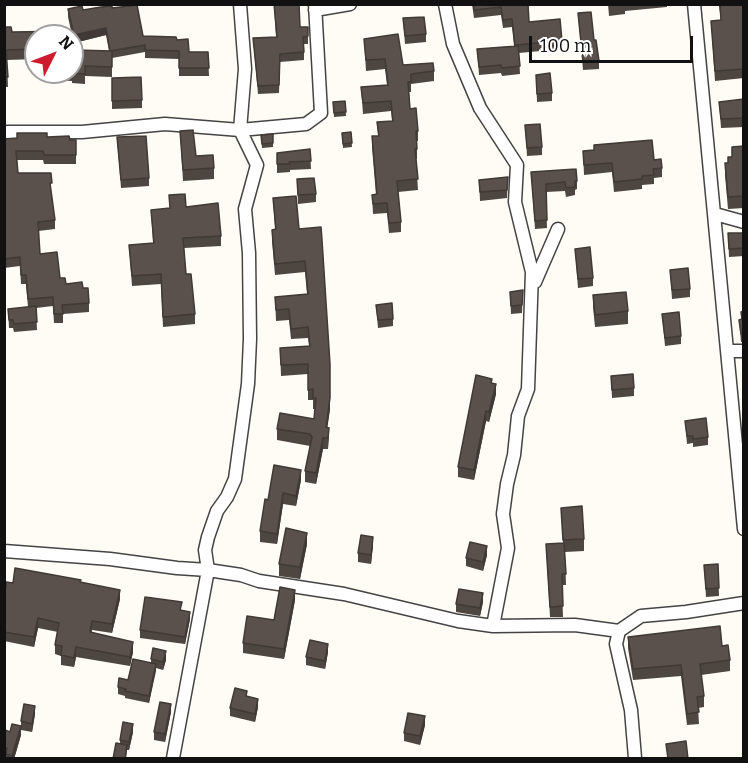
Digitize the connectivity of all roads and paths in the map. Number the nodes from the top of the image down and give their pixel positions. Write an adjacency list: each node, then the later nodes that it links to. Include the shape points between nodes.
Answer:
1 (240, 4): 6 (street, via 245,69)
2 (350, 4): 5 (street)
3 (445, 4): 11 (street, via 453,44 480,108 517,165 515,202 532,272)
4 (694, 4): 8 (street)
5 (315, 7): 6 (street, via 321,112 306,124)
6 (240, 130): 7 (street, via 165,124 82,132); 16 (street, via 257,165 245,209 249,253 248,384 235,479 208,537)
7 (4, 132)
8 (715, 214): 9 (street); 12 (street)
9 (744, 222)
10 (558, 229): 11 (street)
11 (532, 288): 18 (street, via 528,389 518,416 507,484 503,514 508,548)
12 (728, 351): 13 (street); 14 (street)
13 (744, 351)
14 (744, 529)
15 (4, 551): 16 (street)
16 (208, 570): 18 (street); 20 (street)
17 (744, 603): 19 (street, via 640,616)
18 (493, 626): 19 (street, via 575,625)
19 (619, 631): 21 (street, via 616,644 631,710)
20 (173, 759)
21 (635, 759)

